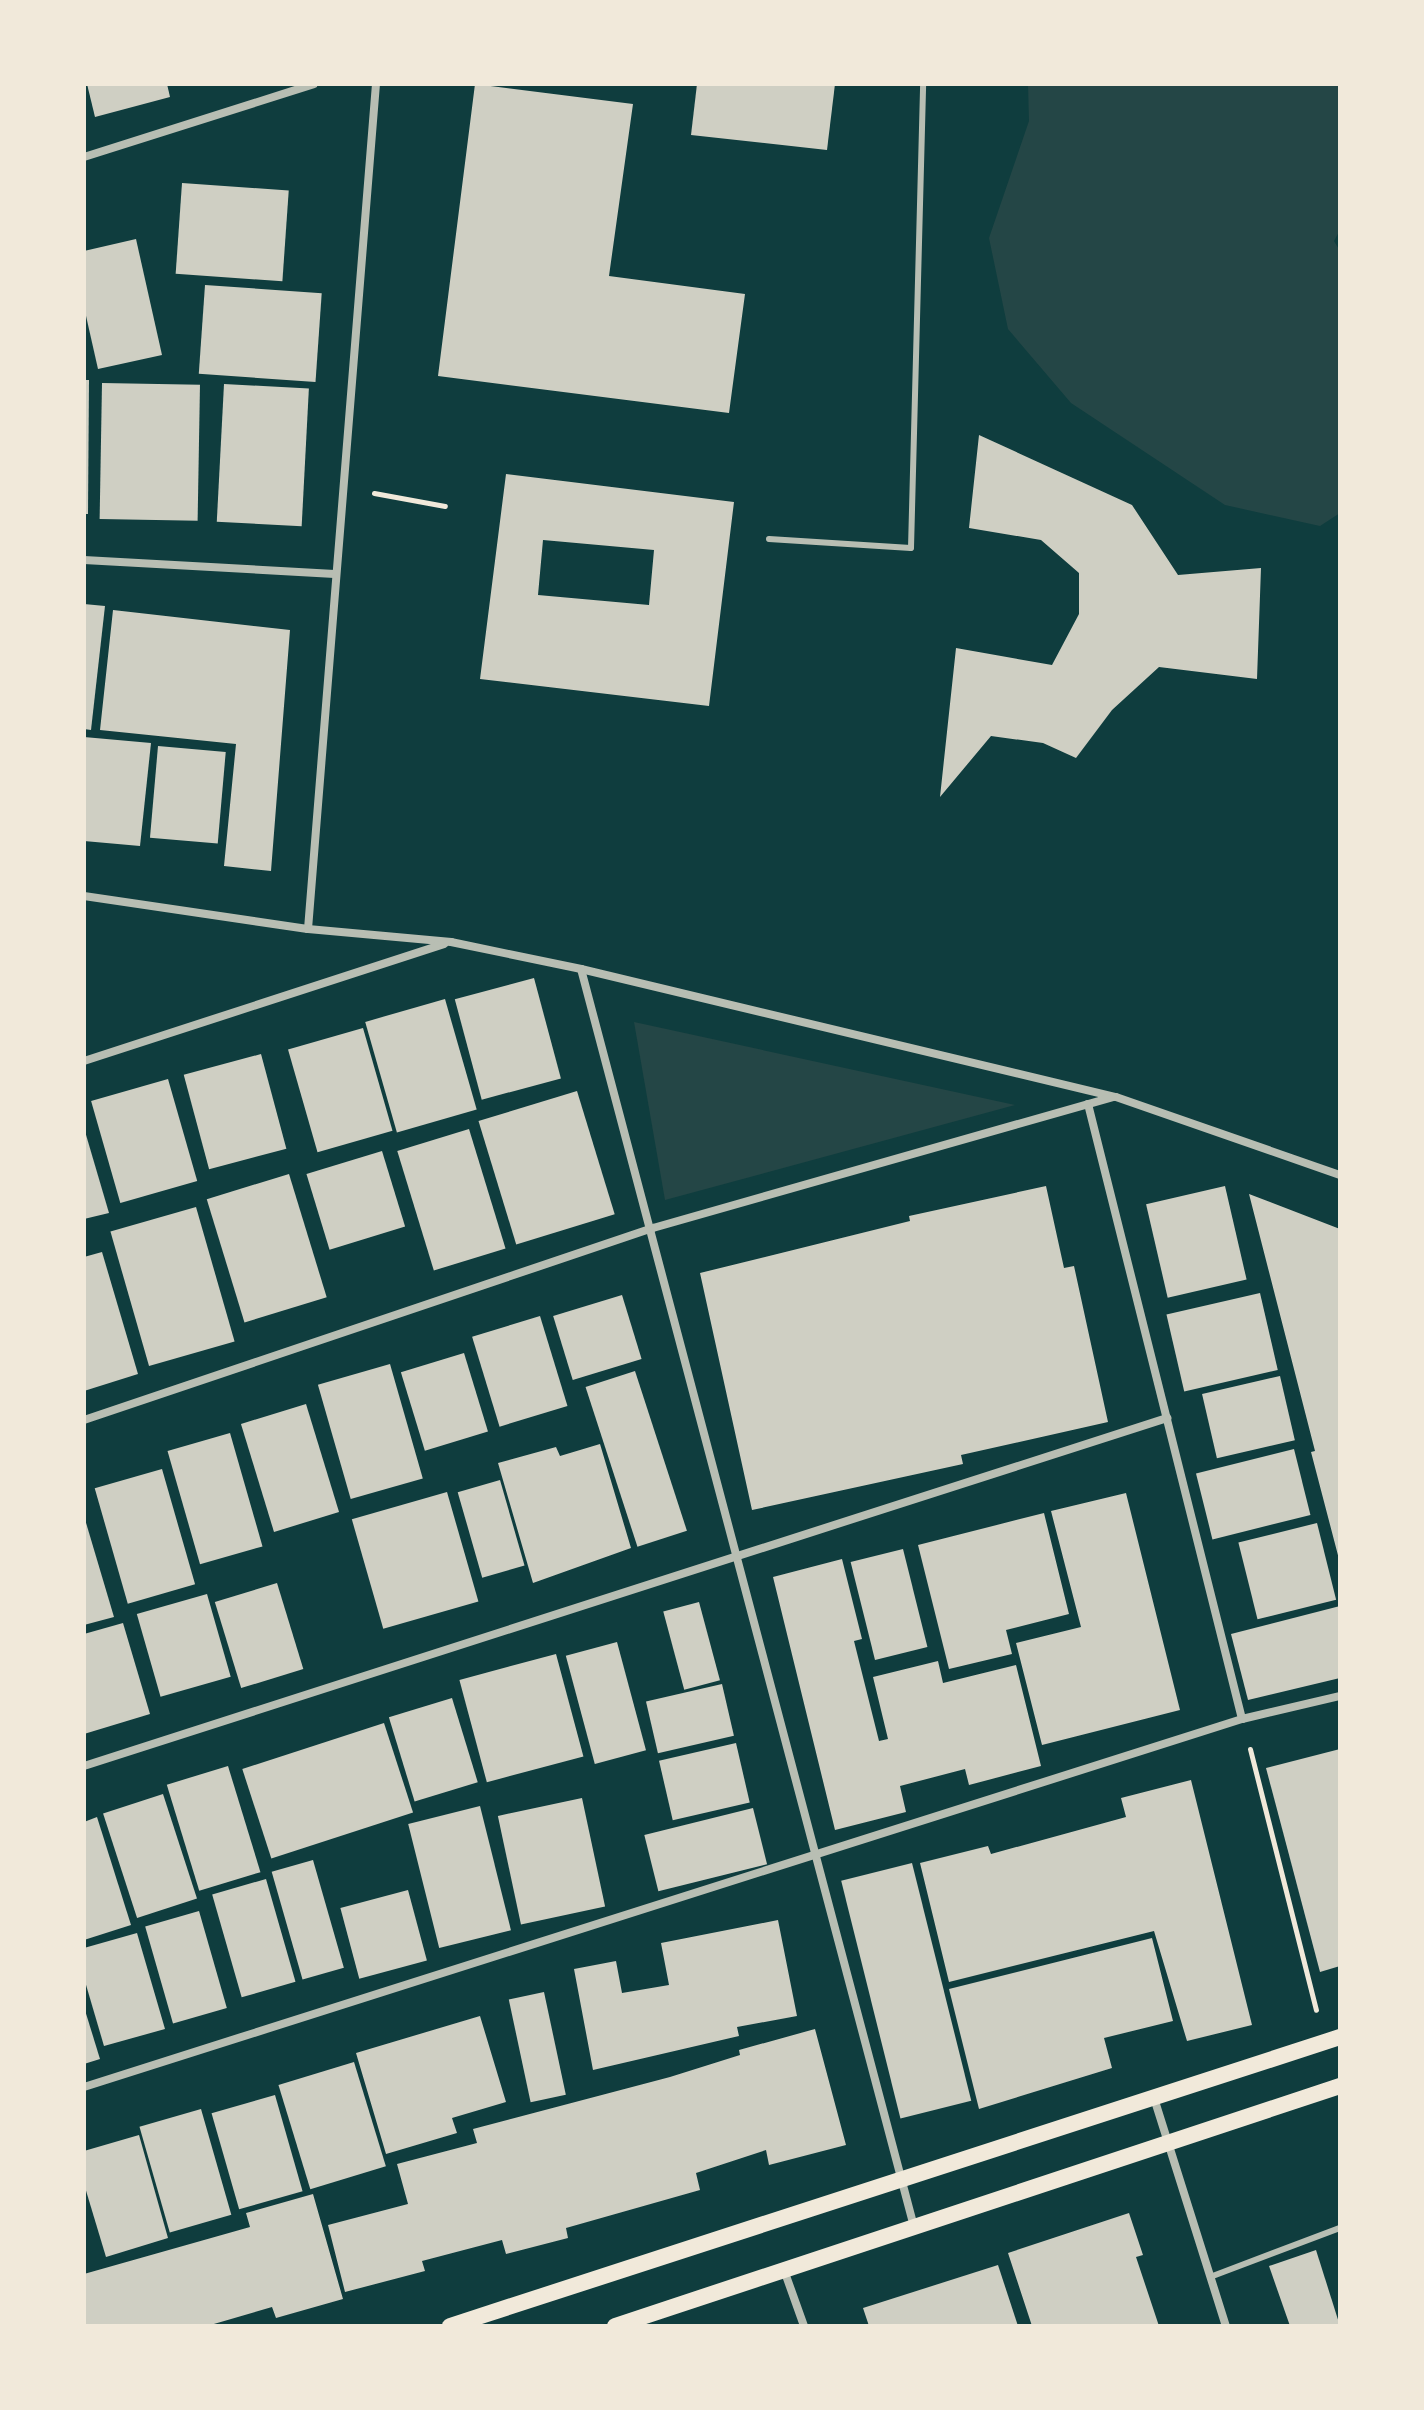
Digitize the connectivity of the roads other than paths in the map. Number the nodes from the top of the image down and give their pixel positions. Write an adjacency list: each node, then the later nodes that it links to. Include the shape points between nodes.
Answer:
1 (314, 84): 4 (street)
2 (376, 84): 7 (street)
3 (923, 84): 5 (lane, via 911,548)
4 (84, 157)
5 (769, 539)
6 (84, 560): 7 (street)
7 (335, 574): 9 (street)
8 (84, 896): 9 (street)
9 (308, 929): 10 (street)
10 (451, 942): 11 (street); 12 (street)
11 (581, 969): 13 (street); 16 (street)
12 (84, 1061)
13 (1116, 1097): 14 (street); 15 (street)
14 (1088, 1104): 16 (street); 17 (street)
15 (1340, 1175)
16 (653, 1228): 18 (street); 19 (street)
17 (1167, 1418): 19 (street); 21 (street)
18 (84, 1420)
19 (738, 1556): 22 (street); 23 (street)
20 (1340, 1696): 21 (street)
21 (1242, 1719): 23 (street)
22 (84, 1766)
23 (817, 1858): 26 (street); 29 (street)
24 (1332, 2040): 27 (main road)
25 (1340, 2086): 28 (main road)
26 (84, 2087)
27 (1154, 2097): 28 (street); 29 (main road)
28 (1167, 2143): 30 (main road); 33 (street)
29 (900, 2180): 30 (street); 34 (main road)
30 (914, 2227): 32 (main road)
31 (1340, 2228): 33 (lane)
32 (784, 2270): 35 (main road); 36 (street)
33 (1210, 2277): 37 (street)
34 (450, 2326)
35 (615, 2326)
36 (804, 2326)
37 (1226, 2326)

